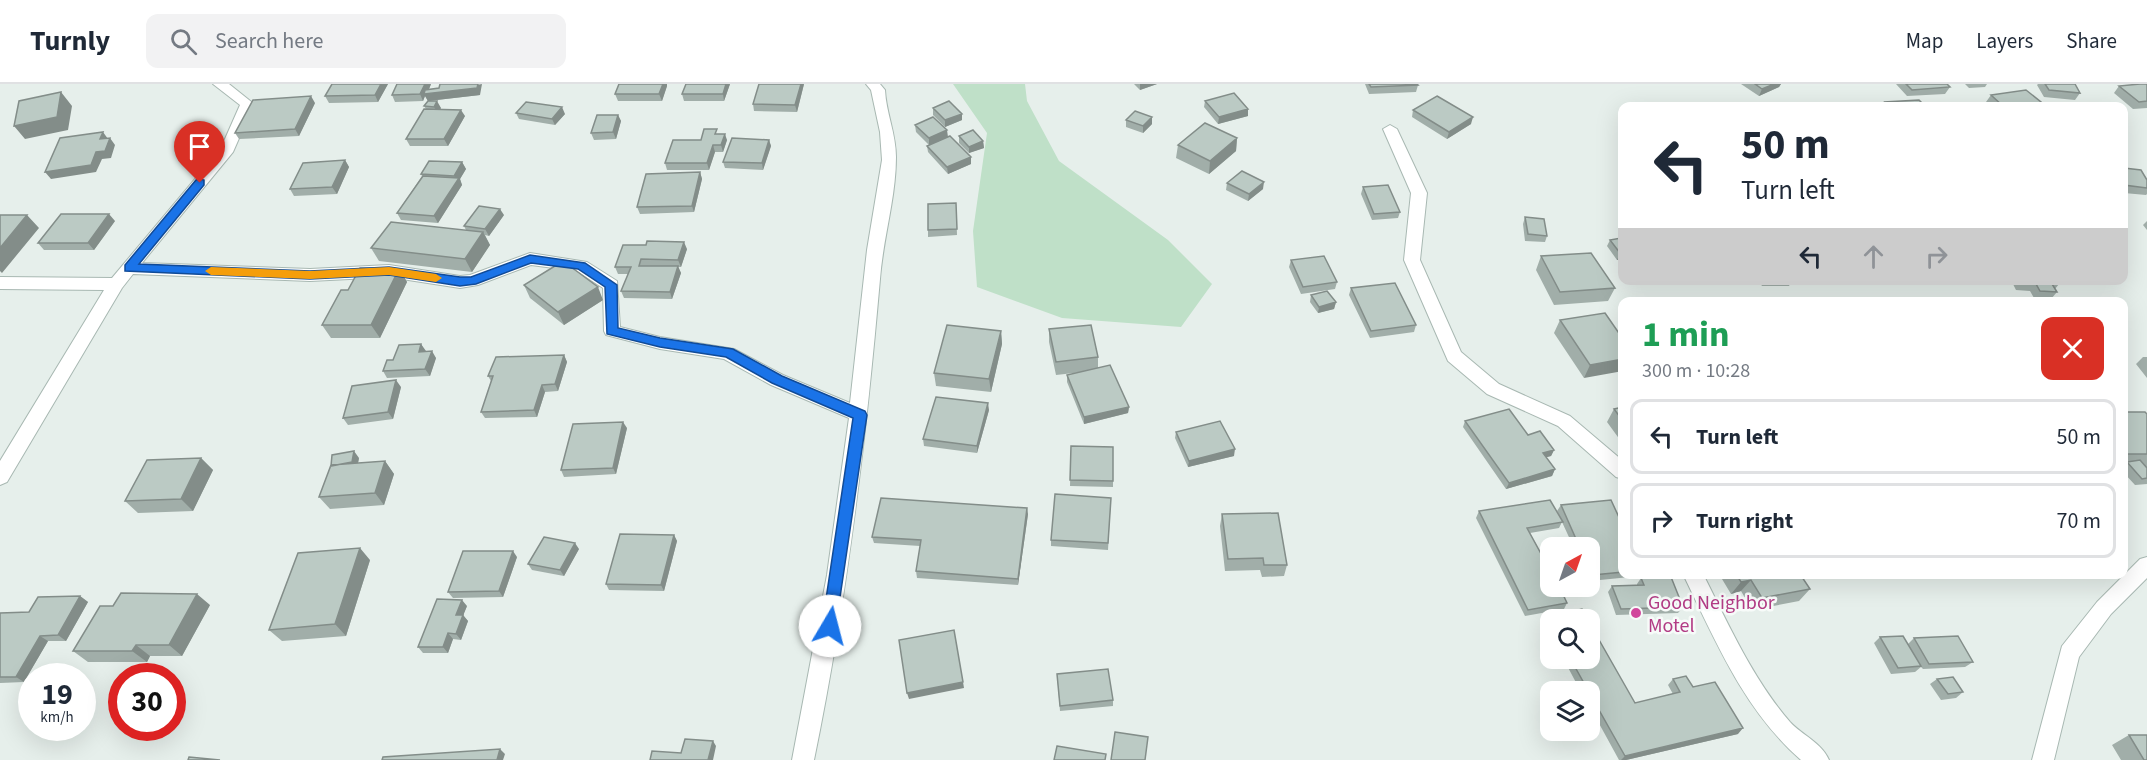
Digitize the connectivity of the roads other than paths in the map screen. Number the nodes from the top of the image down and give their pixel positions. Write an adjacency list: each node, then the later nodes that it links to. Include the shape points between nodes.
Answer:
1 (220, 84): 4 (street, via 247,104 228,148)
2 (873, 84): 7 (street, via 878,90 877,106 887,125 890,149 873,263)
3 (1390, 129): 8 (street, via 1419,193 1412,260 1454,356 1492,389 1564,421)
4 (129, 268): 6 (street); 7 (street, via 310,275 389,271 460,282 530,259 581,266 611,285 612,331 728,353 777,380)
5 (0, 283): 6 (street)
6 (116, 284): 9 (street)
7 (860, 415): 12 (street, via 823,673)
8 (1618, 468)
9 (0, 477)
10 (2147, 565): 14 (street, via 2104,608 2069,652)
11 (1695, 579): 13 (street, via 1742,673 1783,730)
12 (803, 760)
13 (1818, 760)
14 (2043, 760)

